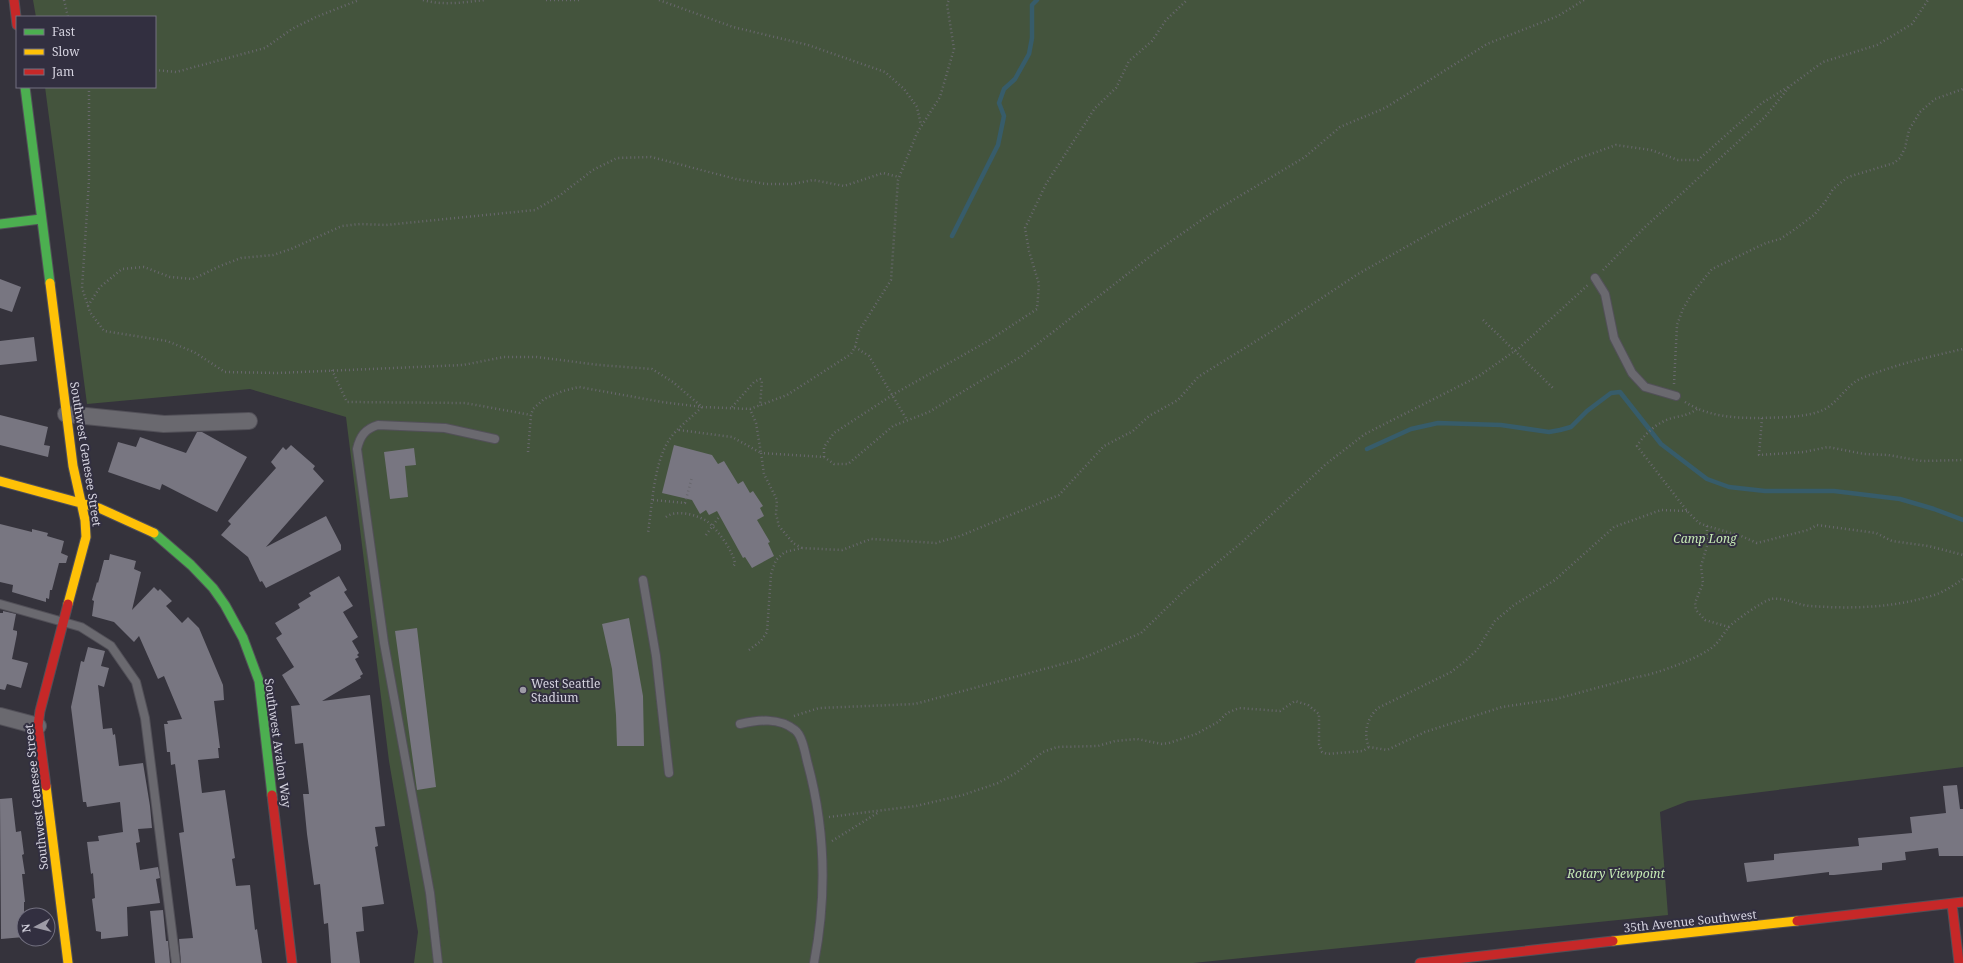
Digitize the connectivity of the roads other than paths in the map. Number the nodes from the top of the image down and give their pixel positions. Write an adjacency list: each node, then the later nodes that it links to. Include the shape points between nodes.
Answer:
1 (14, 0): 2 (main road)
2 (16, 17)
3 (25, 88): 4 (main road, Southwest Genesee Street)
4 (41, 220): 5 (main road); 8 (main road, Southwest Genesee Street)
5 (0, 224)
6 (1595, 278): 7 (lane, via 1605,294 1614,338 1632,373 1645,386)
7 (1676, 396)
8 (66, 414): 9 (street, via 164,424); 12 (main road, Southwest Genesee Street, via 73,466)
9 (249, 421)
10 (495, 439): 26 (lane, via 445,428 378,425 371,427 361,436 357,449 384,643 430,893)
11 (0, 481): 12 (main road, Southwest Avalon Way)
12 (82, 503): 15 (main road, Southwest Genesee Street, via 86,537); 25 (main road, Southwest Avalon Way, via 128,520 156,534 198,571 231,613 260,681)
13 (643, 580): 19 (lane, via 656,656)
14 (0, 604): 15 (lane)
15 (64, 622): 18 (main road, Southwest Genesee Street); 24 (lane, via 81,628 111,646 136,682 145,718)
16 (0, 716): 18 (street)
17 (740, 724): 27 (lane, via 770,720 788,725 797,731 811,776 820,819 823,889)
18 (38, 726): 23 (main road, Southwest Genesee Street)
19 (669, 773)
20 (1963, 902): 21 (main road, 35th Avenue Southwest)
21 (1952, 904): 22 (main road, 35th Avenue Southwest); 29 (main road)
22 (1495, 959): 28 (main road, 35th Avenue Southwest)
23 (68, 963)
24 (176, 963)
25 (292, 963)
26 (438, 963)
27 (814, 963)
28 (1420, 963)
29 (1959, 963)

